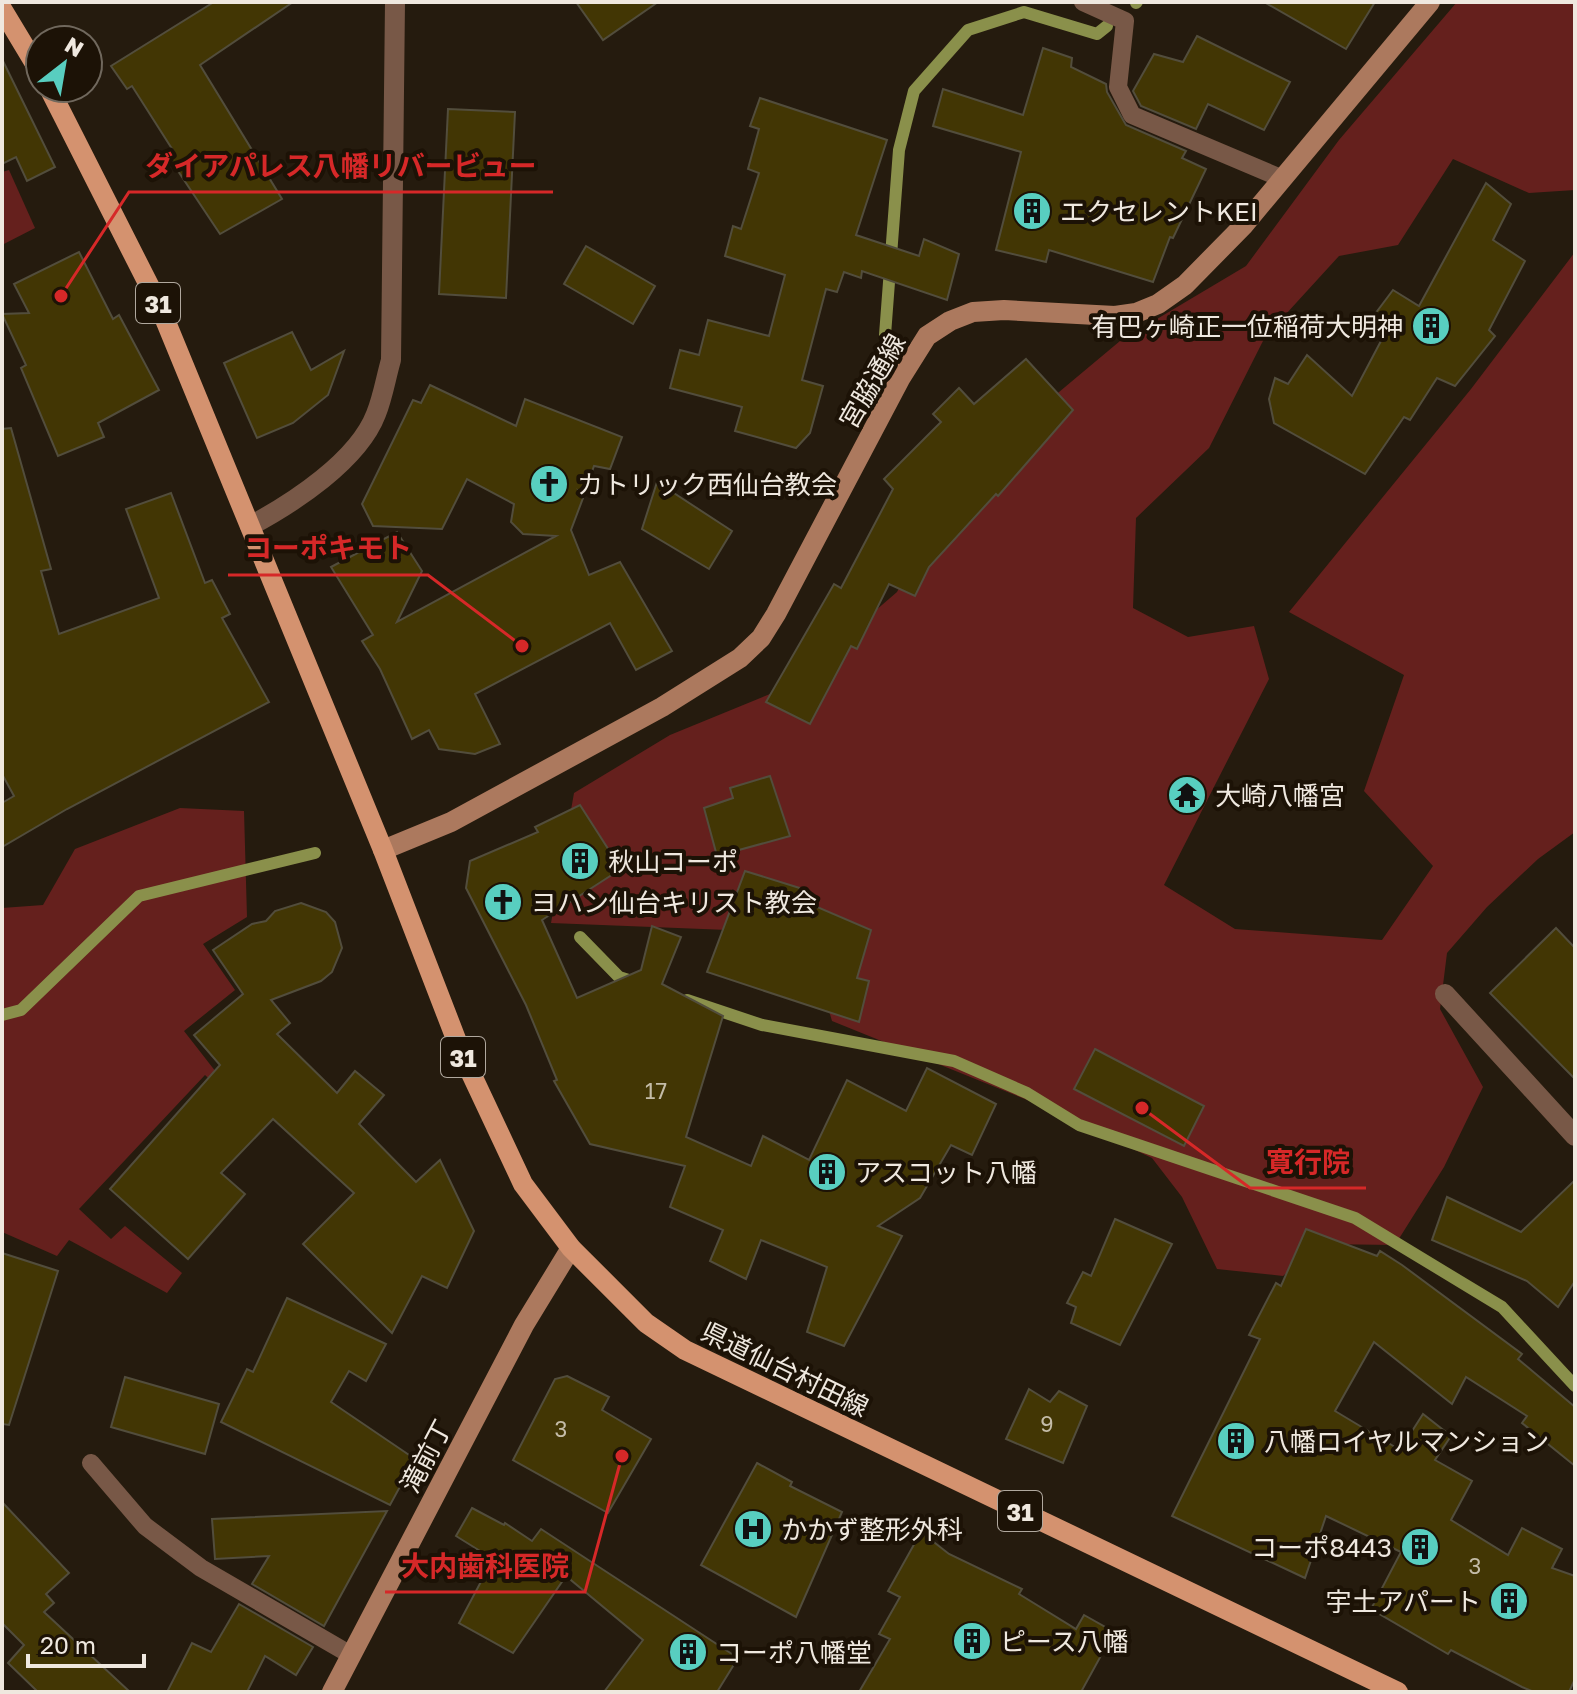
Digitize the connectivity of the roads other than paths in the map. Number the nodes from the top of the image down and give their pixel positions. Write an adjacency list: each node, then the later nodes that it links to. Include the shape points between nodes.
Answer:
1 (395, 2): 8 (street, via 391,360 376,416 339,467)
2 (1083, 2): 7 (lane, via 1125,21 1118,87 1132,115)
3 (1430, 2): 7 (street, 宮脇通線)
4 (2, 9): 5 (main road)
5 (24, 45)
6 (57, 104): 8 (main road, 31, via 159,305)
7 (1283, 179): 9 (street, 宮脇通線, via 1185,285 1158,304 1115,316 973,312 927,336 776,614 740,658 662,707 451,822)
8 (250, 526): 9 (main road, 31)
9 (383, 850): 12 (main road, 県道仙台村田線 / 31, via 461,1052 517,1171)
10 (1445, 994): 11 (street)
11 (1575, 1136)
12 (571, 1248): 14 (street, 滝前丁, via 524,1325); 16 (main road, 県道仙台村田線 / 31, via 646,1323 685,1350)
13 (91, 1463): 14 (lane, via 145,1526 189,1559)
14 (351, 1655): 15 (street, 滝前丁)
15 (332, 1692)
16 (1398, 1692)

